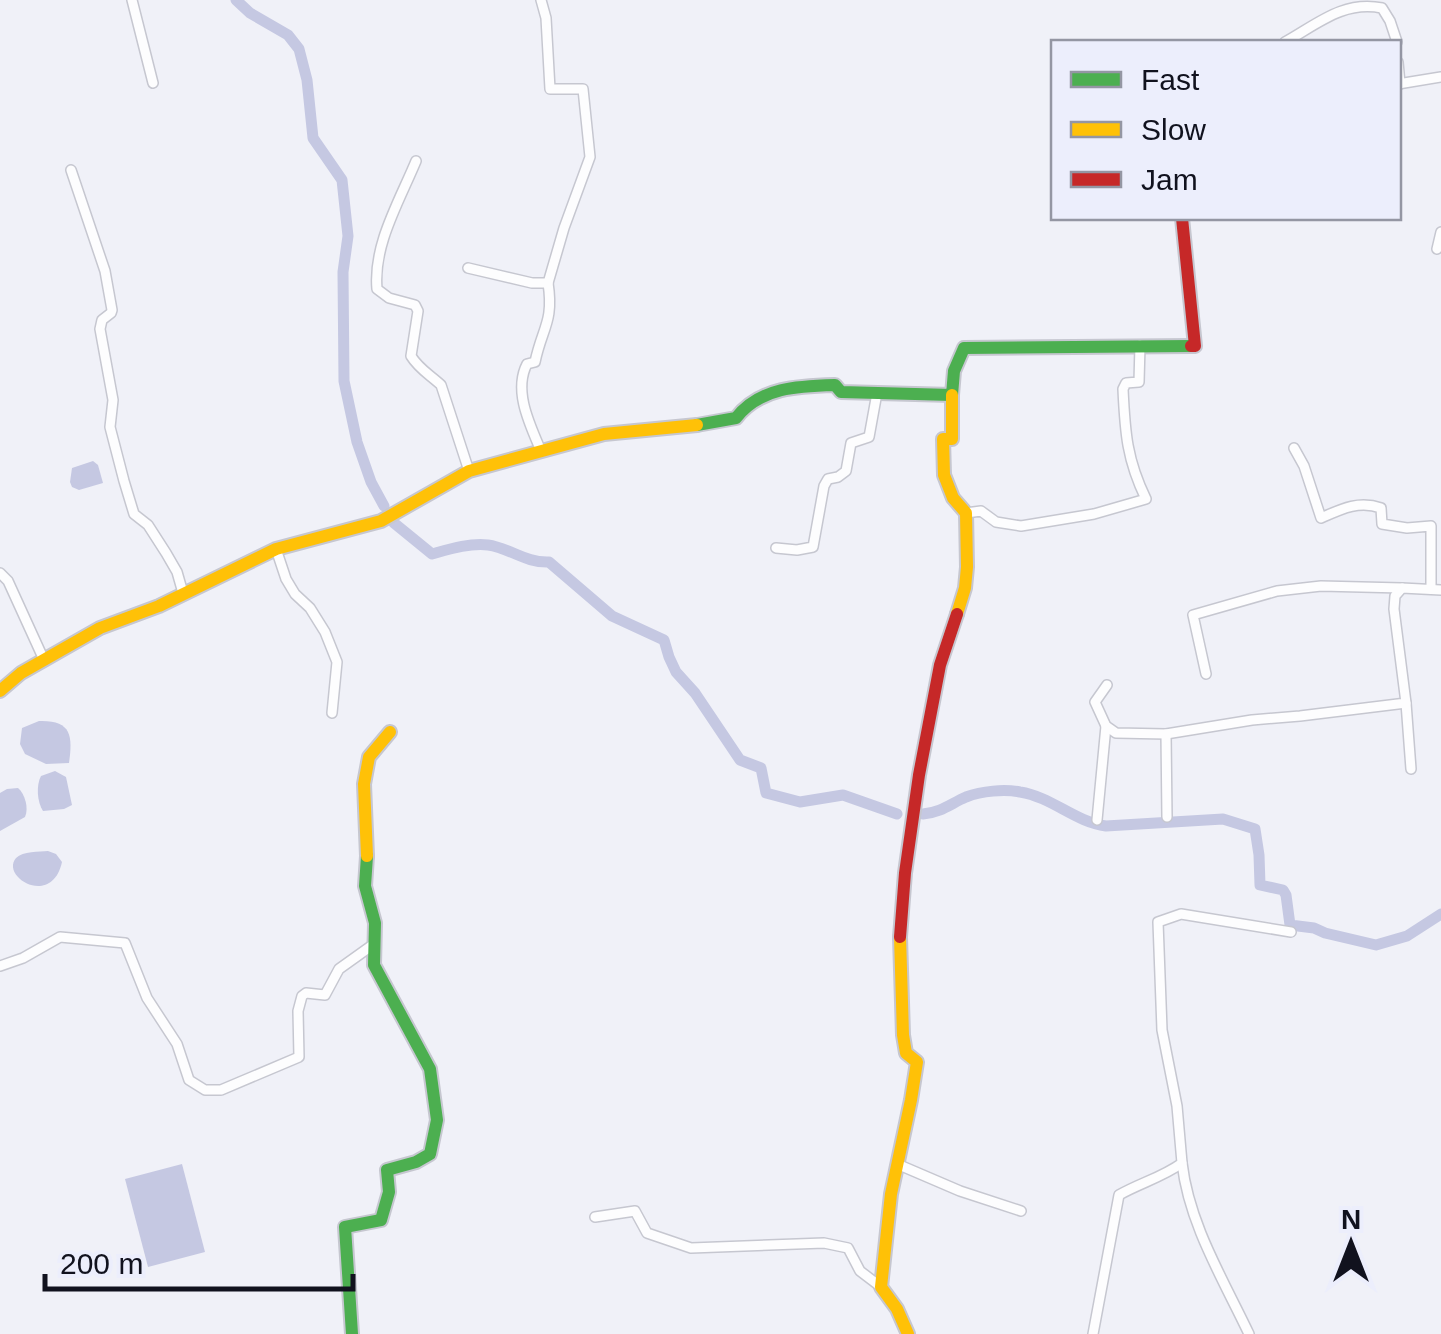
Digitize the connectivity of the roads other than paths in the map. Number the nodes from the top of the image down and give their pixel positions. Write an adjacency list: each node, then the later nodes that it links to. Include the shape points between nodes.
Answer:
1 (132, 0): 6 (street)
2 (541, 0): 14 (street, via 550,89 583,89 590,157)
3 (1287, 40): 4 (street, via 1331,13 1364,5 1382,8)
4 (1397, 40)
5 (1441, 77): 7 (street)
6 (153, 83)
7 (1401, 84)
8 (416, 161): 20 (street, via 379,253 378,289 418,311 411,356 441,385)
9 (70, 170): 28 (street, via 112,310 100,328 113,400 110,427 124,481 134,514 166,553)
10 (1182, 220): 15 (street, via 1195,346)
11 (1441, 232): 12 (street)
12 (1437, 249)
13 (468, 268): 14 (street)
14 (548, 284): 19 (street, via 548,323 536,362 524,370 522,397)
15 (1140, 345): 17 (street, via 964,348); 21 (street, via 1140,382 1126,383 1123,390 1125,437 1146,500 1021,526 996,522 982,511)
16 (877, 394): 17 (street); 19 (street, via 808,386 746,405 736,418 604,434); 24 (street, via 869,436 851,443 846,471 824,486 813,547)
17 (952, 395): 21 (street, via 944,474)
18 (1294, 448): 22 (street, via 1321,518 1346,506 1375,505 1382,524)
19 (541, 451): 20 (street)
20 (469, 471): 23 (street, via 381,521)
21 (966, 513): 45 (street, via 965,588 940,664 905,874 903,1034 906,1053 918,1062)
22 (1436, 525): 27 (street)
23 (276, 548): 28 (street); 34 (street, via 286,580 325,632 337,662)
24 (776, 548)
25 (0, 573): 29 (street)
26 (1402, 588): 27 (street); 30 (street, via 1277,591 1194,615); 33 (street, via 1394,609)
27 (1436, 590)
28 (183, 593): 29 (street)
29 (44, 660): 32 (street)
30 (1206, 674)
31 (1107, 685): 35 (street, via 1095,702)
32 (0, 691)
33 (1406, 702): 37 (street); 38 (street)
34 (332, 713)
35 (1106, 726): 37 (street, via 1116,733); 40 (street)
36 (390, 732): 42 (street, via 369,757 364,784 365,886)
37 (1166, 734): 39 (street)
38 (1412, 769)
39 (1166, 817)
40 (1098, 820)
41 (1291, 932): 44 (street, via 1180,914 1158,922 1162,1030)
42 (374, 944): 43 (street, via 338,970 325,995 302,996 300,1057 220,1090 189,1080 124,943 60,937); 49 (street, via 374,966 430,1068 438,1120 430,1154 387,1170 381,1220 345,1228)
43 (0, 966)
44 (1182, 1163): 51 (street, via 1119,1195); 52 (street, via 1197,1223)
45 (897, 1164): 46 (street); 48 (street)
46 (1021, 1211)
47 (595, 1216): 48 (street, via 635,1211 646,1233 692,1248 848,1248 860,1271)
48 (881, 1288): 50 (street)
49 (352, 1334)
50 (908, 1334)
51 (1093, 1334)
52 (1249, 1334)

